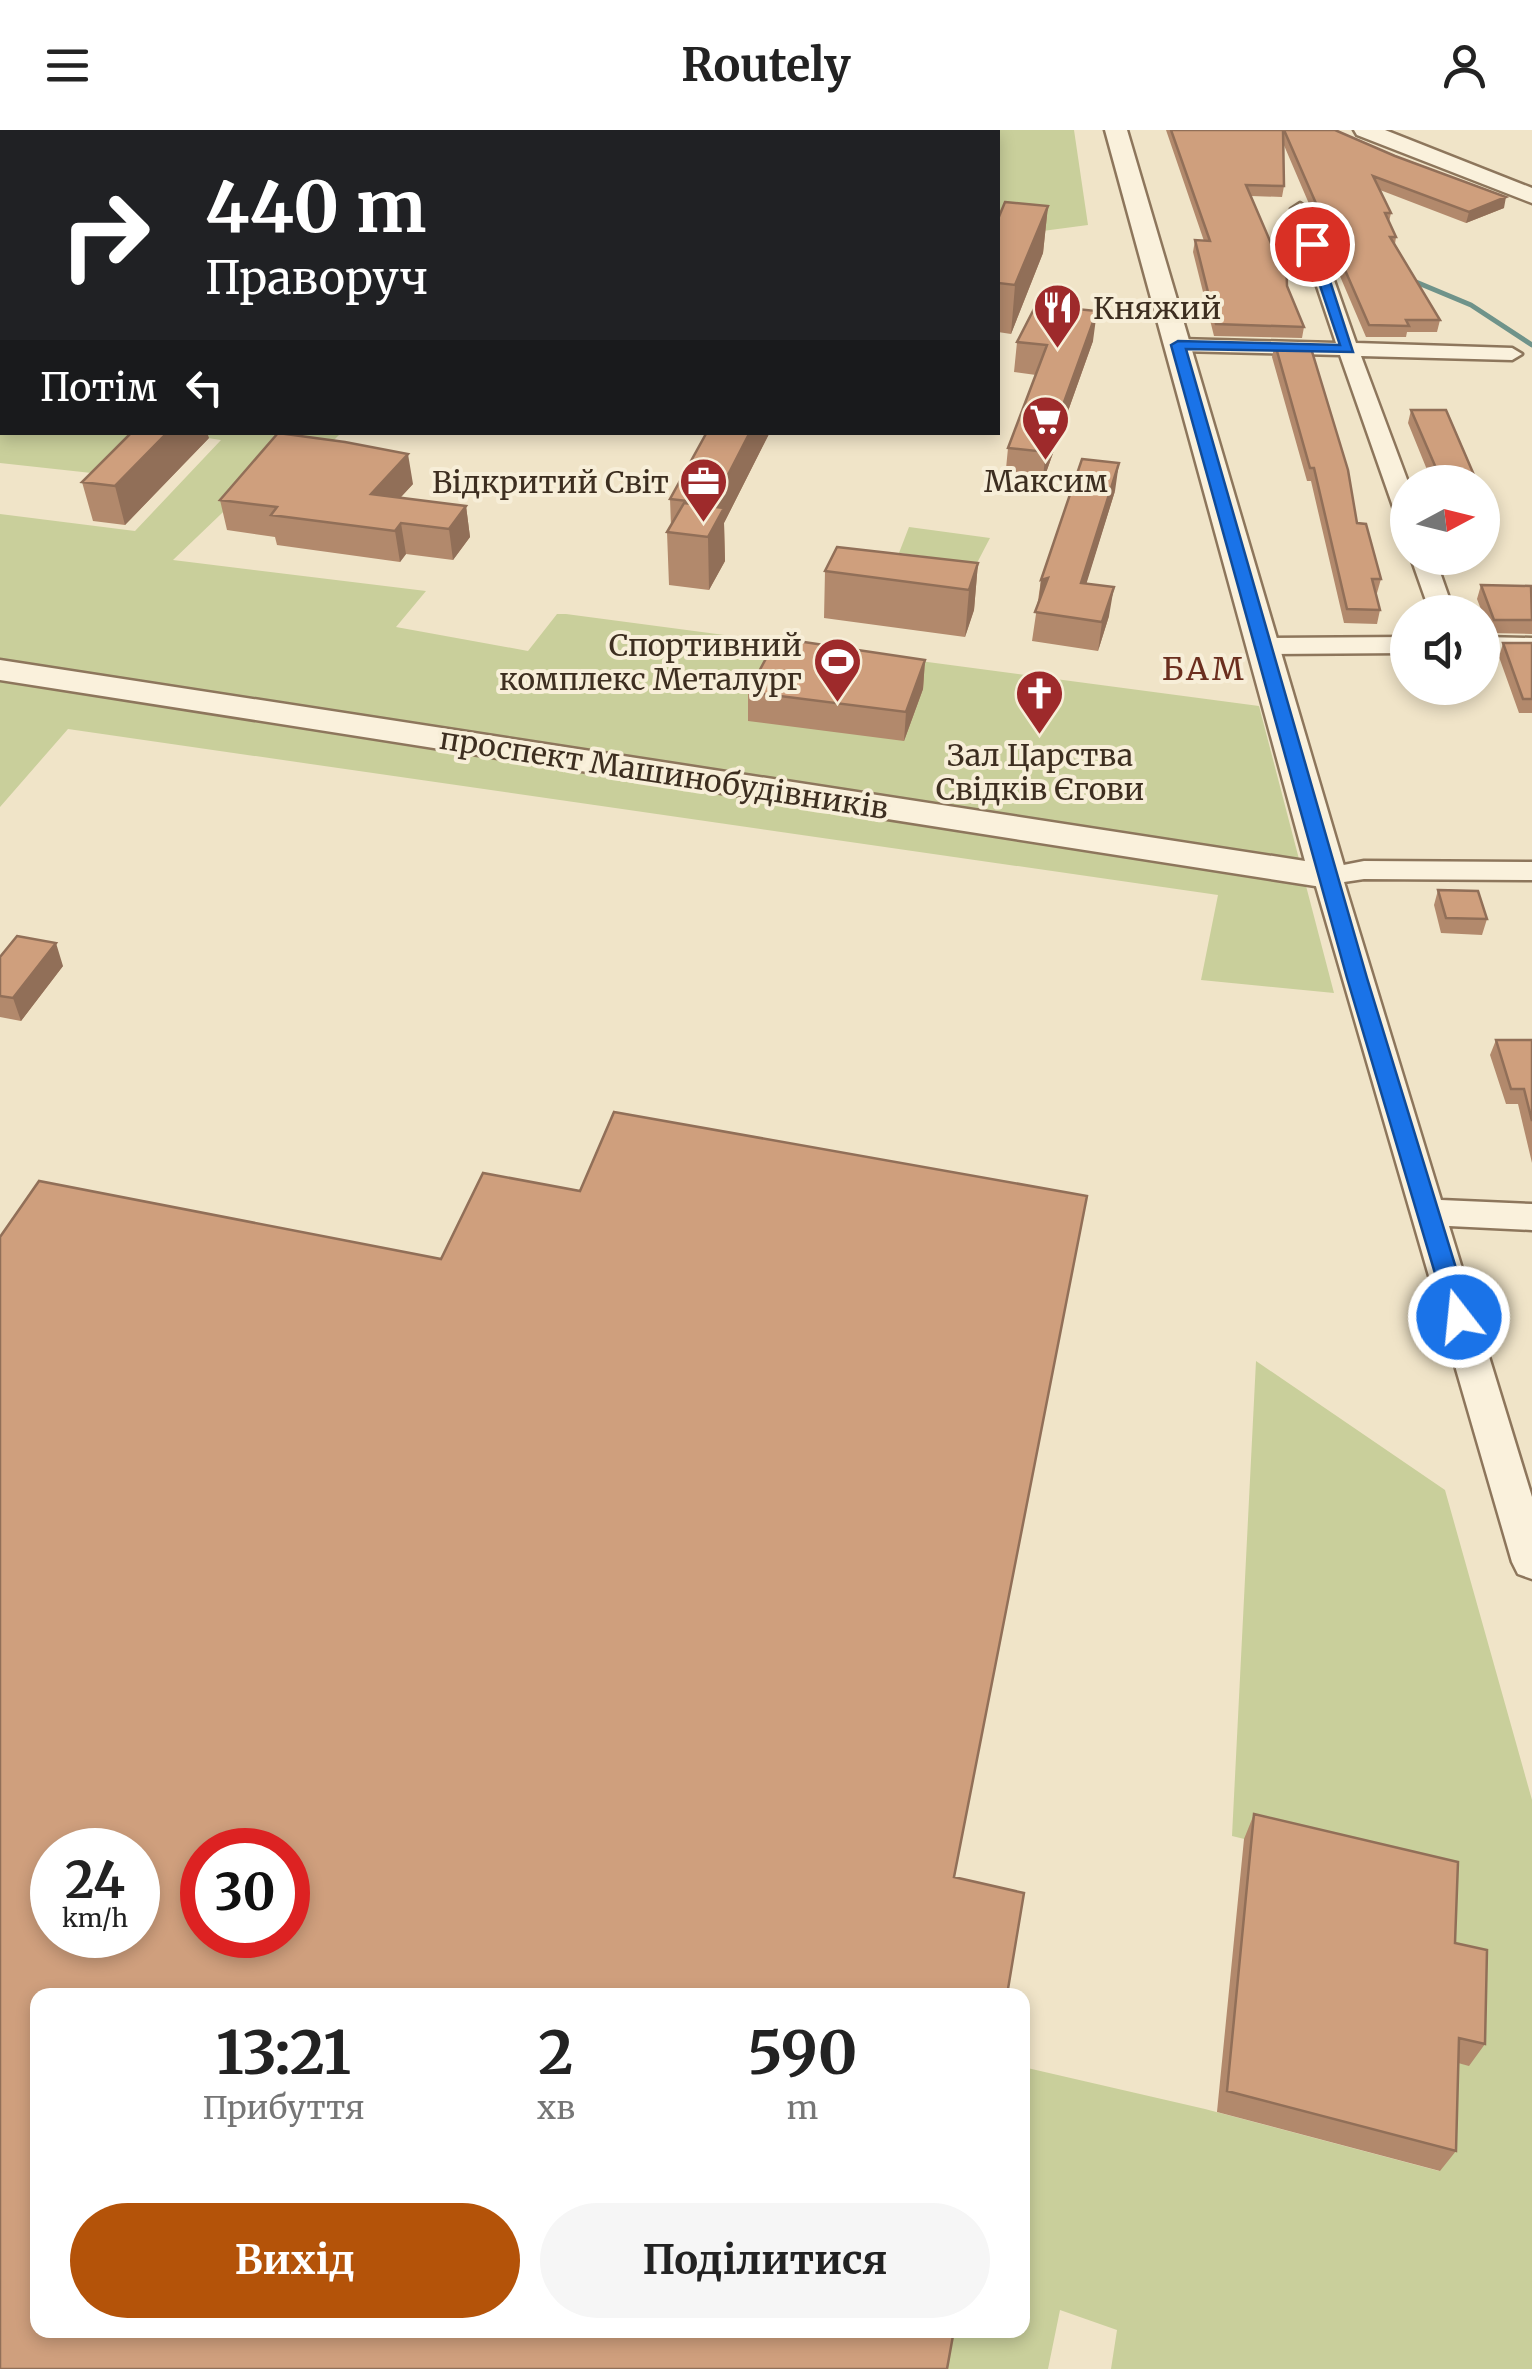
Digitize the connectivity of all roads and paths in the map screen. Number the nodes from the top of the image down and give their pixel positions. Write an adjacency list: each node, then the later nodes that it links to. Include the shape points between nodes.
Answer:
1 (1116, 130): 5 (street)
2 (1366, 130): 3 (street)
3 (1532, 196)
4 (1300, 210): 6 (street)
5 (1178, 345): 6 (street); 11 (street)
6 (1348, 349): 7 (street); 8 (street)
7 (1512, 354)
8 (1390, 465)
9 (1390, 645): 11 (street)
10 (1500, 645): 12 (street)
11 (1263, 646): 15 (street)
12 (1532, 646)
13 (0, 670): 15 (street, проспект Машинобудівників)
14 (1532, 871): 15 (street, via 1364,870)
15 (1328, 876): 16 (street)
16 (1428, 1212): 17 (street); 18 (street)
17 (1532, 1217)
18 (1532, 1562)

